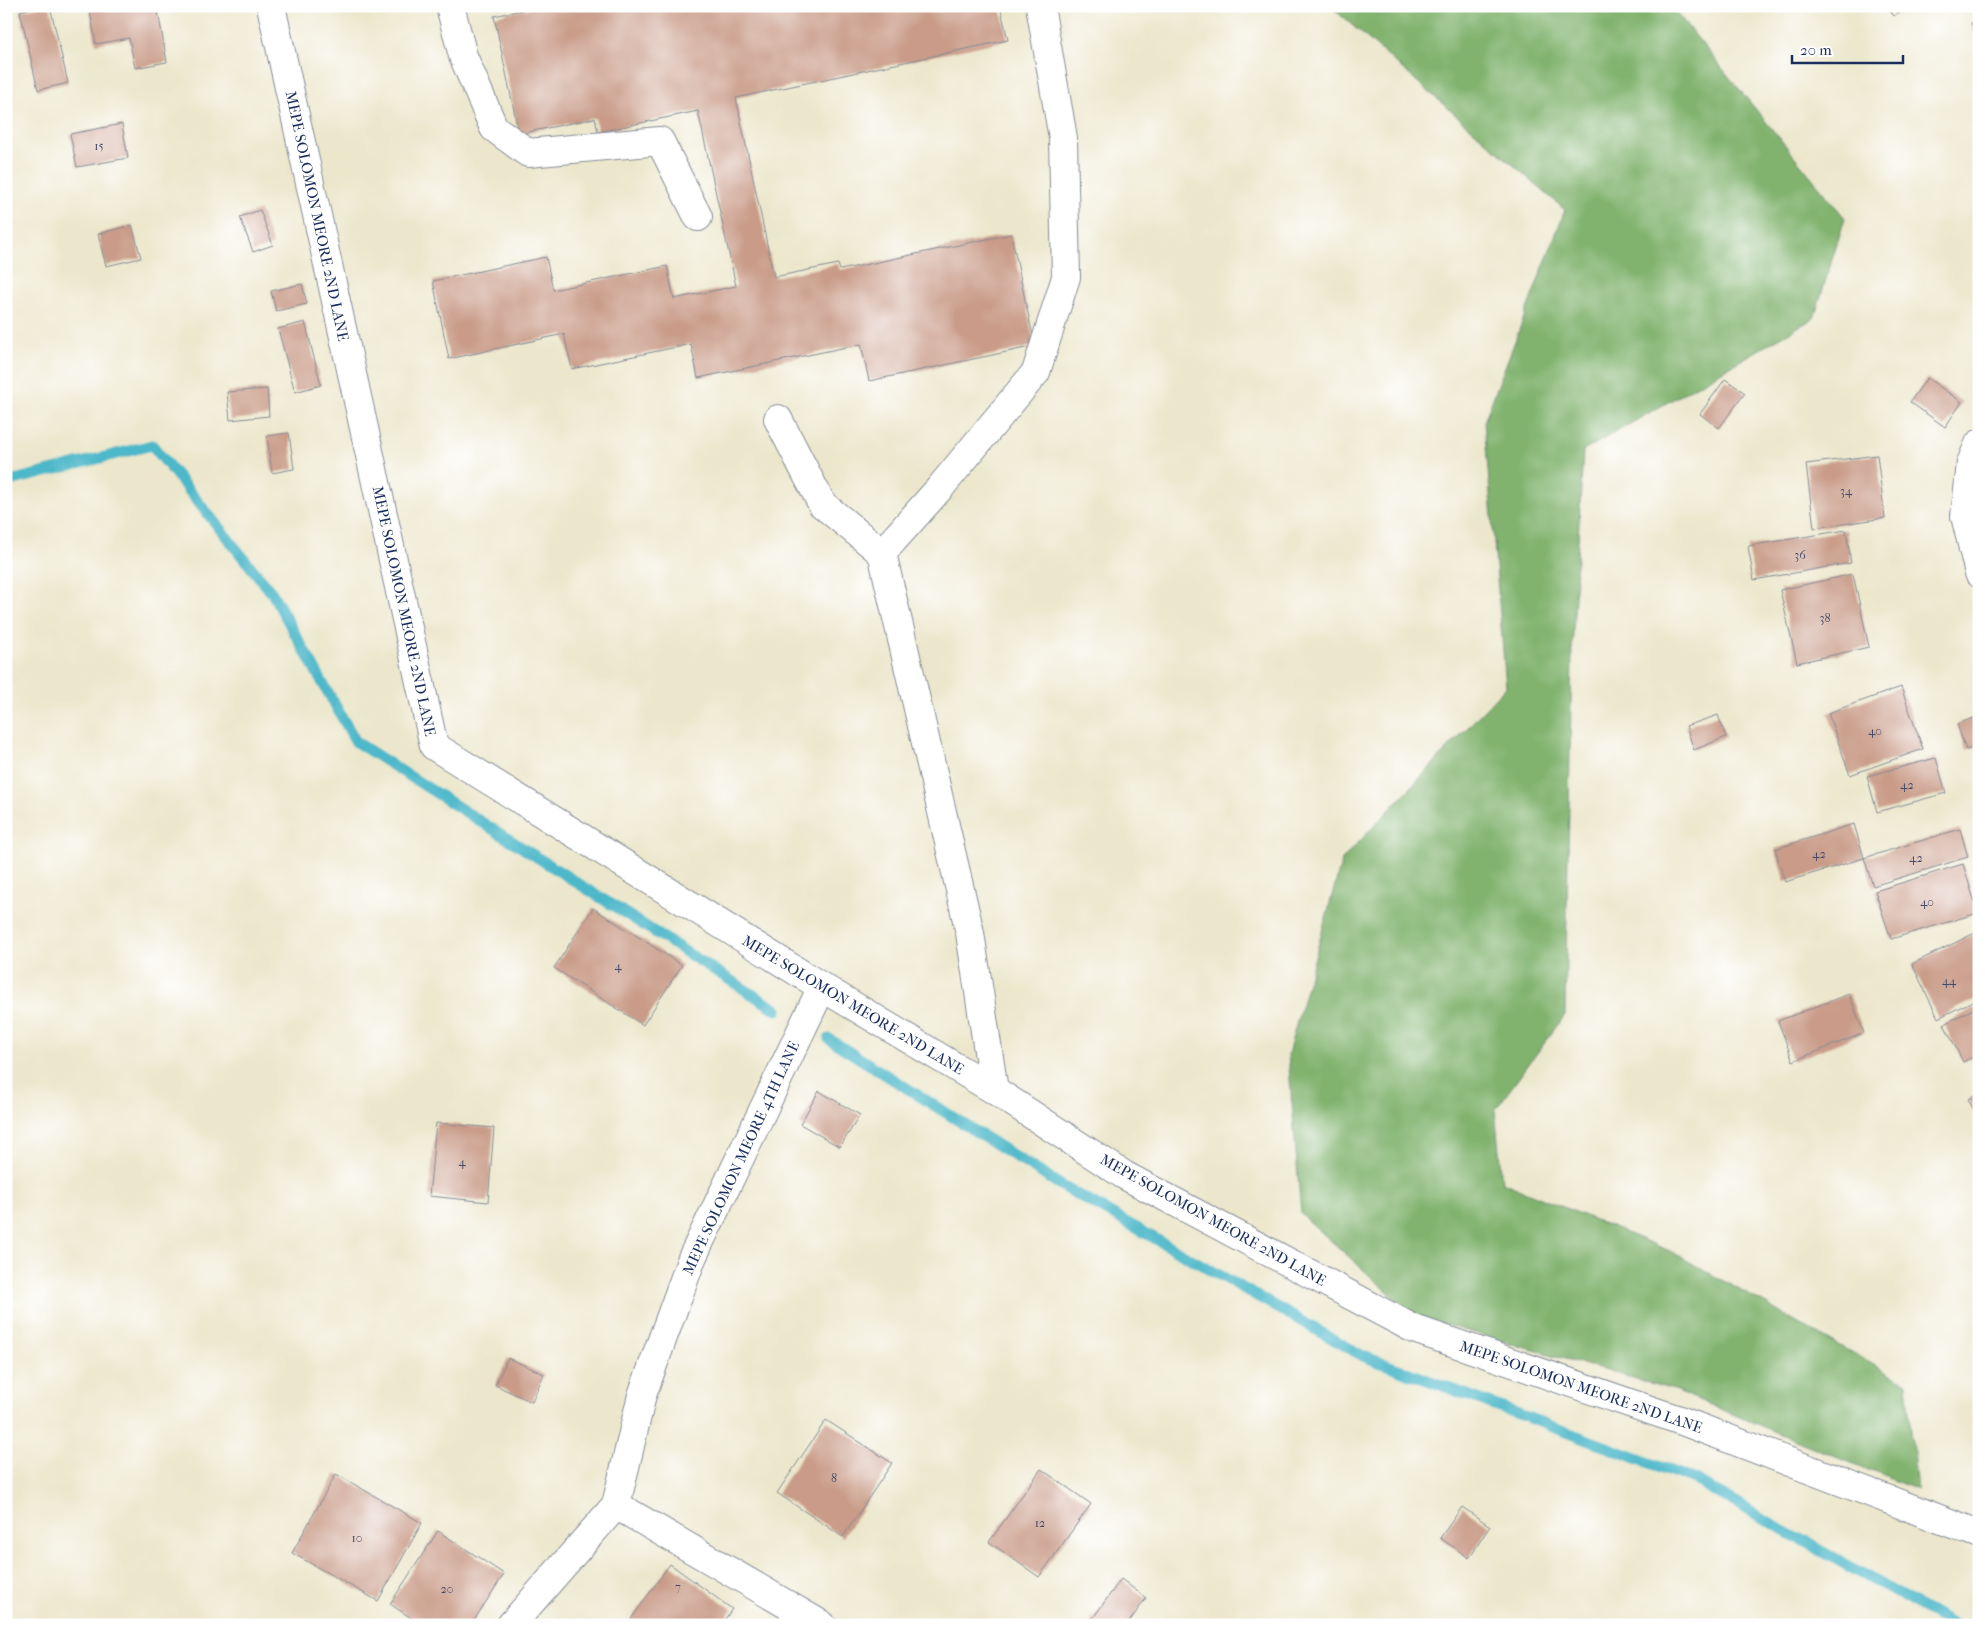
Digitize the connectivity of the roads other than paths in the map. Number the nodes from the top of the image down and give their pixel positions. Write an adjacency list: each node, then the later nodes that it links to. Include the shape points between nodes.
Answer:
1 (271, 6): 9 (street, MEPE SOLOMON MEORE 2ND LANE, via 434,746)
2 (450, 6): 4 (street, via 463,56 494,128 528,153 660,141)
3 (1040, 6): 7 (street, via 1062,138 1066,277 1036,372)
4 (698, 217)
5 (778, 419): 7 (street, via 822,504)
6 (1979, 444): 8 (street, via 1971,463 1965,516)
7 (882, 553): 10 (street, via 970,933)
8 (1979, 573)
9 (822, 987): 10 (street, MEPE SOLOMON MEORE 2ND LANE); 11 (street, MEPE SOLOMON MEORE 4TH LANE, via 692,1258 642,1395)
10 (994, 1090): 12 (street, MEPE SOLOMON MEORE 2ND LANE, via 1124,1175 1414,1329 1682,1422)
11 (616, 1505): 13 (street, MEPE SOLOMON MEORE 4TH LANE); 14 (street)
12 (1979, 1534)
13 (511, 1625)
14 (822, 1625)

